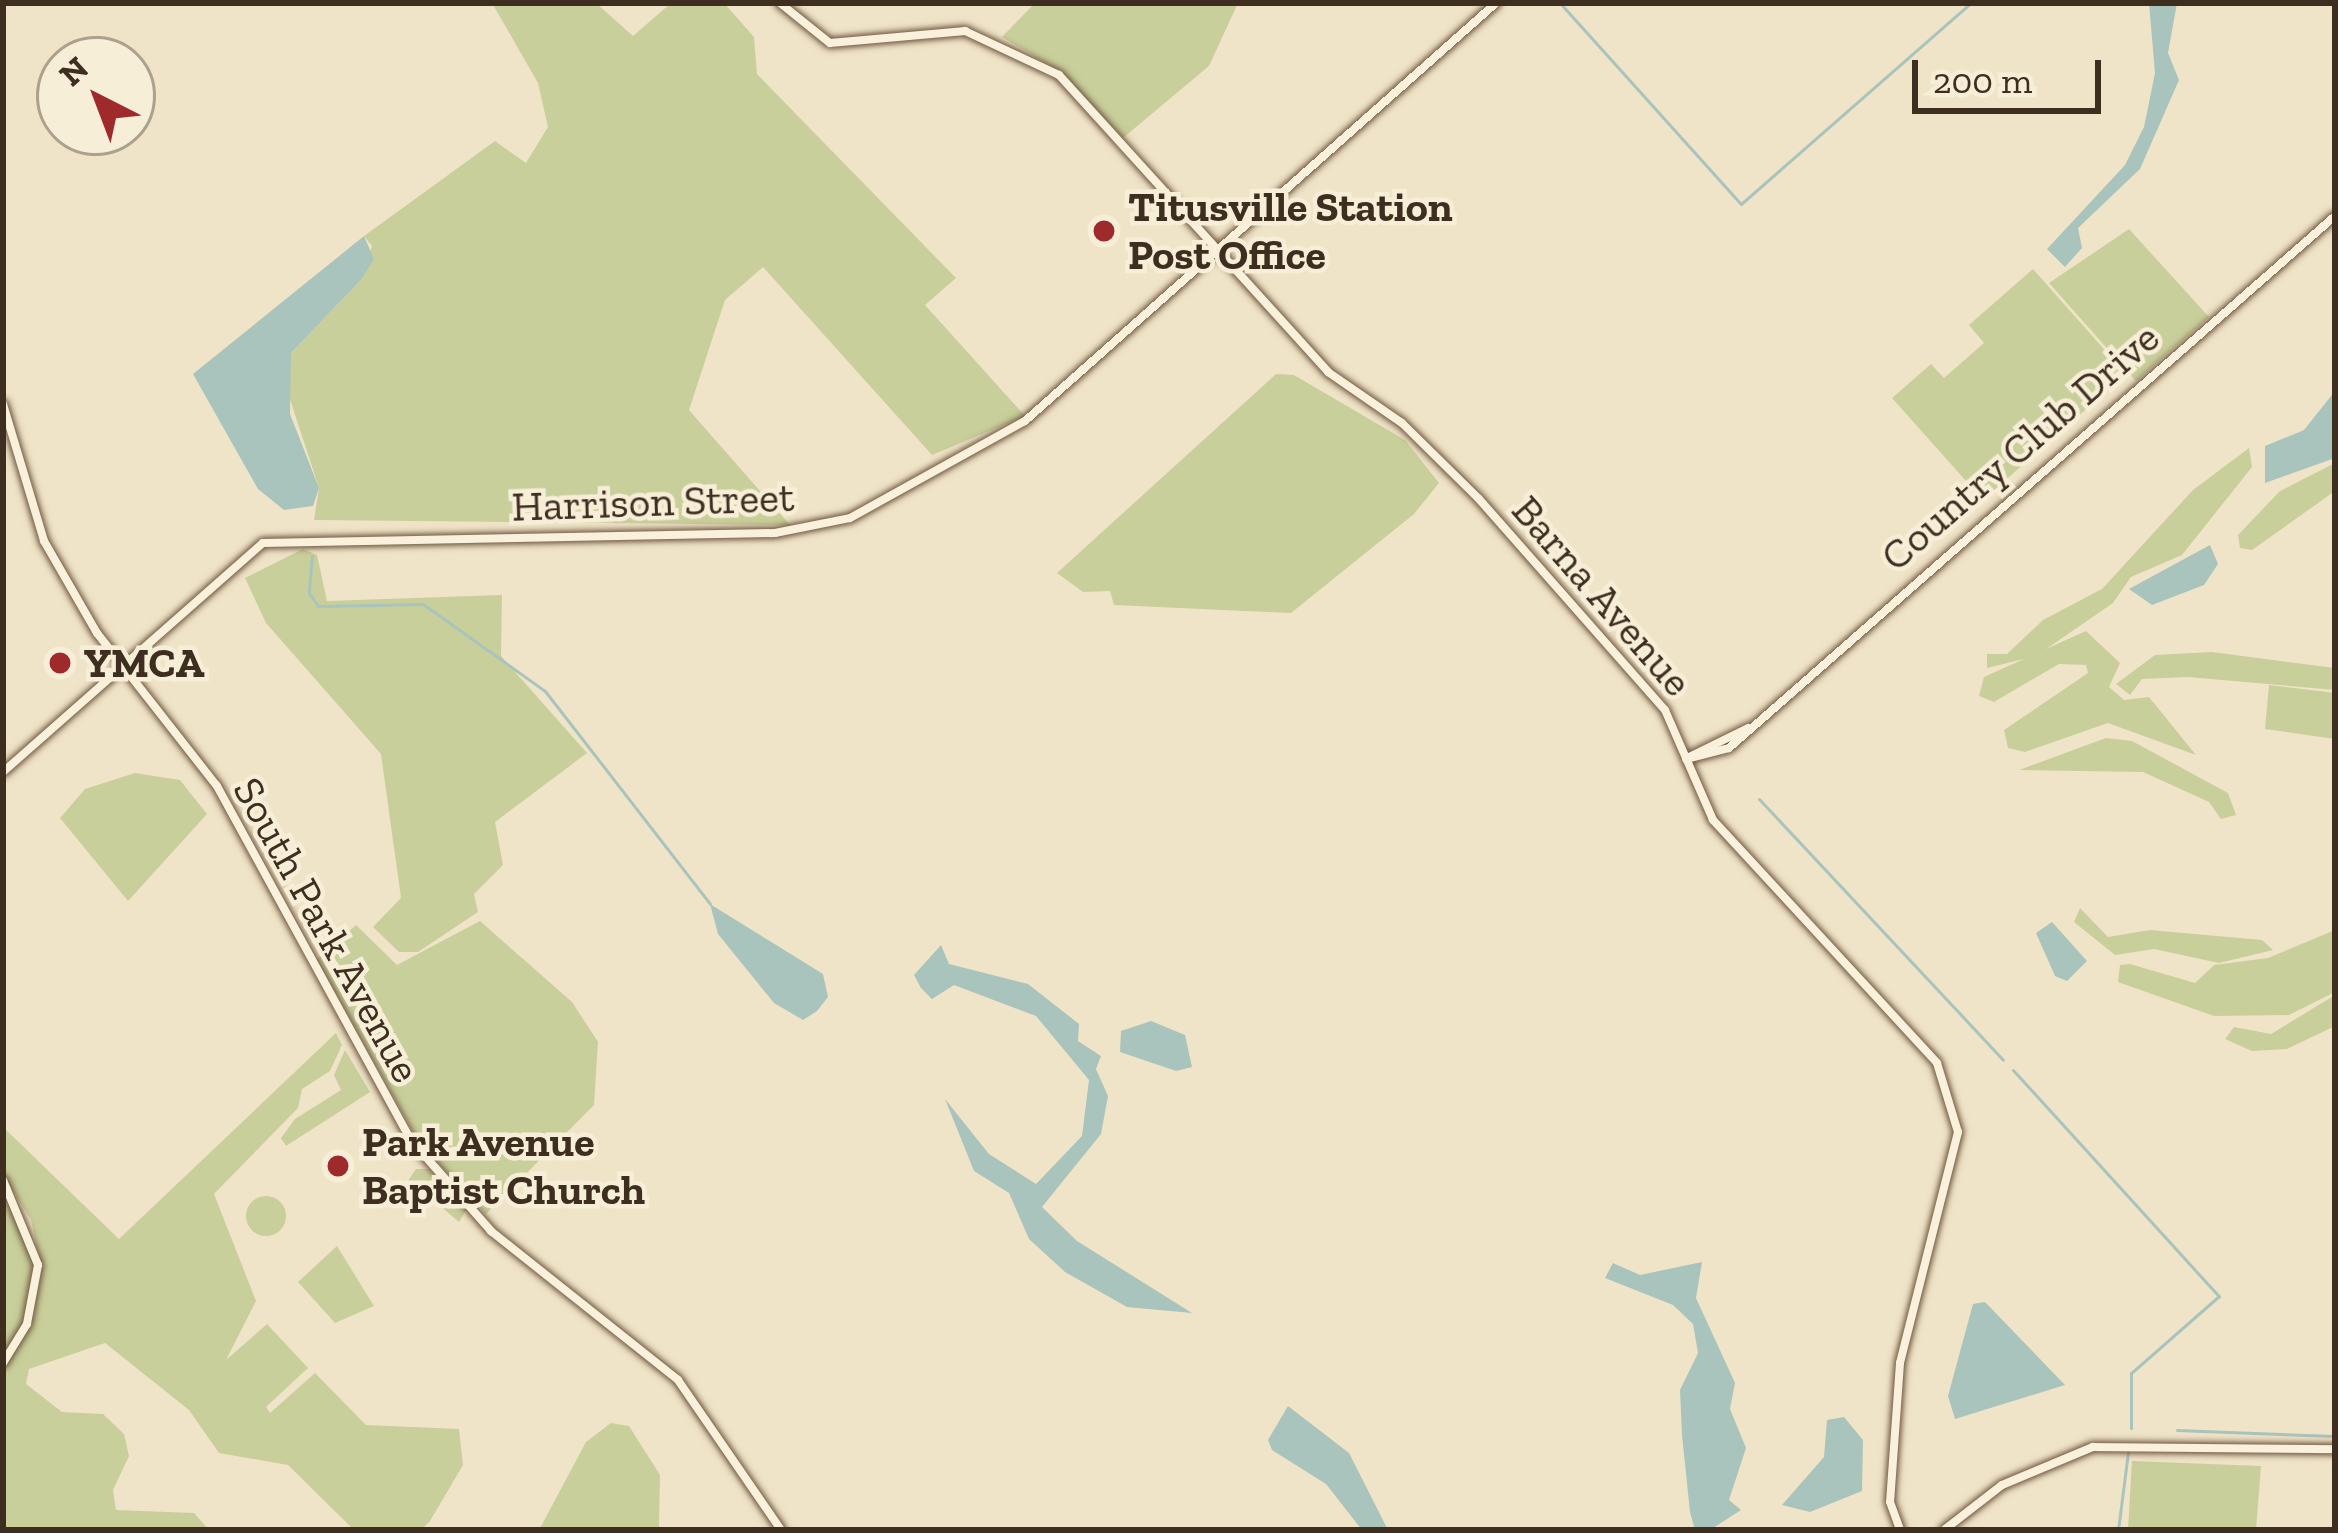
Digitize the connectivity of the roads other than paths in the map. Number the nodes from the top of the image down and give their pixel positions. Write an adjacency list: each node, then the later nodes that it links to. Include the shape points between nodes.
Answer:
1 (781, 3): 4 (street, Barna Avenue, via 830,43 965,31 1045,64)
2 (1496, 3): 4 (street, Harrison Street)
3 (2335, 216): 7 (street, Country Club Drive, via 1749,728 1709,758)
4 (1220, 250): 6 (street, Harrison Street, via 1025,421 850,518 775,533 276,539 242,554); 7 (street, Barna Avenue, via 1328,372 1402,423 1465,483 1665,710)
5 (3, 404): 6 (street, South Park Avenue, via 44,541)
6 (118, 662): 8 (street, Harrison Street, via 47,740); 12 (street, South Park Avenue, via 217,786 380,1095 428,1164 491,1231 678,1380)
7 (1686, 759): 13 (street, Barna Avenue, via 1714,820 1925,1048 1958,1108 1900,1363 1890,1502)
8 (3, 772)
9 (3, 1180): 10 (street, via 38,1265 27,1324)
10 (3, 1363)
11 (2335, 1449): 14 (street, via 2106,1444 2002,1485)
12 (781, 1530)
13 (1900, 1530)
14 (1944, 1530)

